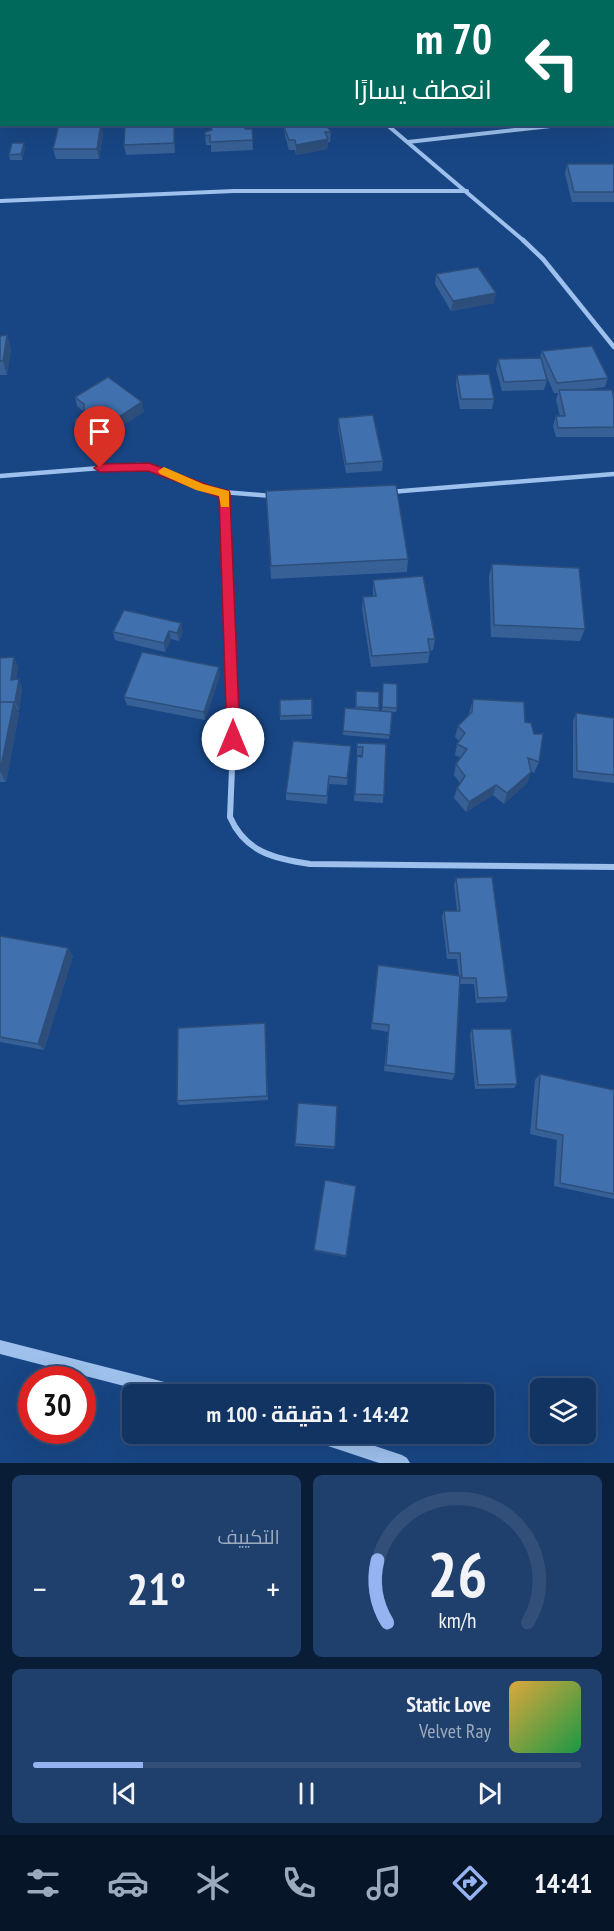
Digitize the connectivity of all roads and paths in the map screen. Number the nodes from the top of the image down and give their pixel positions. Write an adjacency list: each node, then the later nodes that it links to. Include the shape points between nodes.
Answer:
1 (388, 126): 3 (street)
2 (551, 126): 3 (street)
3 (408, 142): 4 (street)
4 (467, 191): 5 (street, via 248,189); 6 (street, via 543,259)
5 (0, 201)
6 (614, 347)
7 (614, 474): 9 (street)
8 (0, 476): 10 (street, via 138,465)
9 (387, 492)
10 (225, 494): 11 (street); 12 (street, via 234,720 230,817 242,840 280,860 310,864)
11 (276, 496)
12 (614, 867)
13 (0, 1347): 14 (street)
14 (145, 1384)
15 (346, 1444): 16 (street)
16 (402, 1463)

